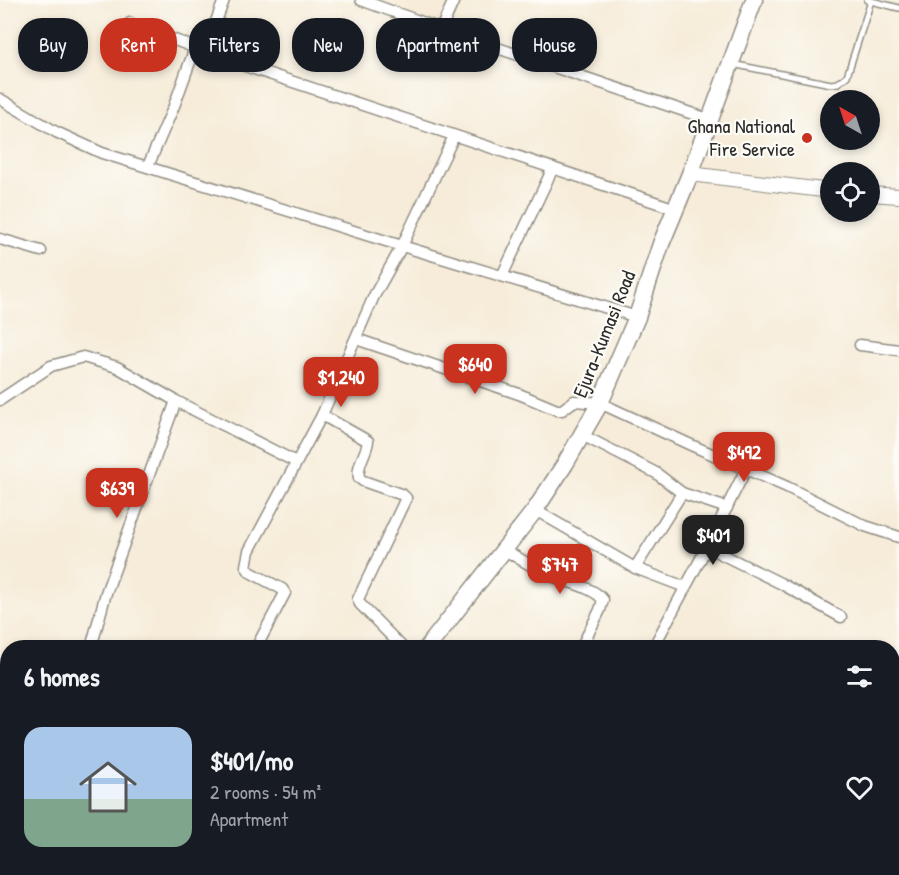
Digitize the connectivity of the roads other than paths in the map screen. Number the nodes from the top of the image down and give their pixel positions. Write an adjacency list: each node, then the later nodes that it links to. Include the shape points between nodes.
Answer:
1 (224, 0): 7 (street)
2 (361, 0): 8 (street)
3 (454, 0): 9 (street)
4 (754, 0): 11 (main road, Ejura-Kumasi Road)
5 (869, 1): 6 (lane); 11 (lane, via 847,76 838,82 831,84)
6 (899, 8)
7 (215, 18)
8 (411, 18)
9 (446, 18)
10 (500, 49): 15 (street)
11 (730, 63): 15 (main road, Ejura-Kumasi Road)
12 (190, 72): 17 (street)
13 (265, 72): 16 (street)
14 (0, 99): 17 (street, via 102,153)
15 (708, 119): 19 (main road, Ejura-Kumasi Road)
16 (454, 136): 18 (street); 25 (street)
17 (148, 166): 25 (street)
18 (553, 168): 23 (street); 27 (street)
19 (690, 174): 20 (street); 23 (main road, Ejura-Kumasi Road)
20 (820, 190)
21 (880, 194): 22 (street)
22 (899, 195)
23 (676, 209): 28 (main road, Ejura-Kumasi Road)
24 (0, 239): 26 (street)
25 (402, 246): 27 (street); 29 (street)
26 (41, 251)
27 (502, 276): 28 (street)
28 (637, 317): 34 (main road, Ejura-Kumasi Road)
29 (356, 339): 34 (street, via 557,410 574,401); 35 (street)
30 (860, 345): 31 (street)
31 (899, 350)
32 (0, 400): 33 (street, via 51,366 83,357 117,367)
33 (176, 401): 37 (street); 48 (street, via 106,593)
34 (600, 403): 36 (main road, Ejura-Kumasi Road); 38 (street)
35 (322, 415): 37 (street); 50 (street, via 368,441 358,478 406,498 358,599)
36 (582, 435): 39 (street, via 656,473); 41 (main road, Ejura-Kumasi Road)
37 (296, 462): 49 (street, via 247,558 250,572 285,593)
38 (746, 469): 40 (street); 42 (street, via 865,526)
39 (682, 493): 40 (street); 45 (street)
40 (727, 508): 43 (street)
41 (535, 510): 44 (main road, Ejura-Kumasi Road); 45 (street)
42 (899, 536)
43 (707, 547): 46 (street); 47 (street)
44 (505, 550): 51 (main road, Ejura-Kumasi Road); 52 (street, via 546,574 600,596 600,610)
45 (635, 567): 46 (street)
46 (686, 587): 53 (street)
47 (841, 617)
48 (93, 640)
49 (260, 640)
50 (395, 640)
51 (433, 640)
52 (585, 640)
53 (657, 640)

